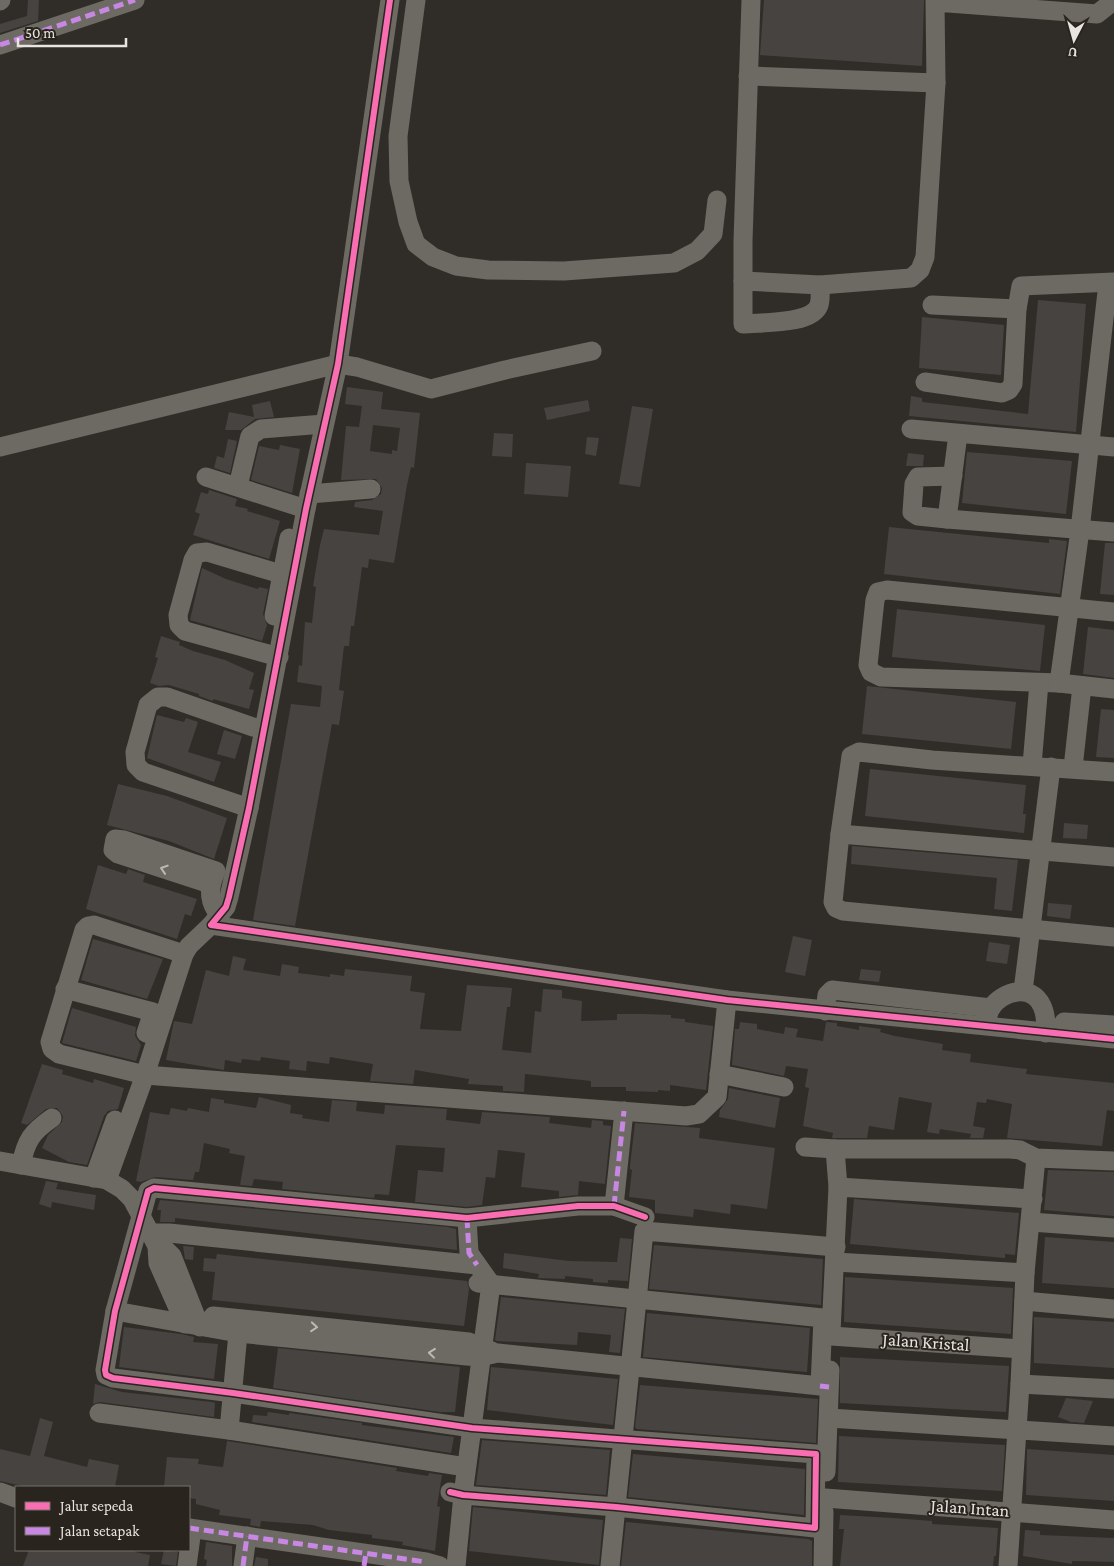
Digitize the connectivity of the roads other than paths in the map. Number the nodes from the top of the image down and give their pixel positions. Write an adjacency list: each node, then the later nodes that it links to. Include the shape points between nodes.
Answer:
1 (136, 0): 7 (street)
2 (390, 0): 17 (street)
3 (416, 0): 10 (street, via 398,136 399,182 416,244 433,257 456,266 488,270 564,271 674,263 697,251 713,234)
4 (751, 0): 8 (street)
5 (1109, 0): 6 (street, via 1108,6 1097,14)
6 (936, 1): 9 (street)
7 (0, 45)
8 (748, 76): 9 (street); 11 (street)
9 (936, 83): 13 (street, via 925,257 920,270 911,278)
10 (717, 200)
11 (743, 281): 13 (street); 13 (street, via 743,324 802,319 814,313 819,305)
12 (1111, 282): 15 (street, via 1021,286); 22 (street)
13 (820, 285)
14 (932, 305): 15 (street)
15 (1017, 309): 18 (street, via 1009,390 1002,392)
16 (592, 351): 17 (street, via 431,389)
17 (338, 364): 19 (street); 23 (street)
18 (925, 382)
19 (318, 425): 27 (street, via 260,428 255,431 250,436); 29 (street)
20 (911, 429): 21 (street)
21 (958, 434): 22 (street); 25 (street)
22 (1090, 445): 24 (street); 31 (street)
23 (0, 448)
24 (1114, 448)
25 (953, 476): 30 (street); 30 (street, via 918,477 914,484 912,512 918,516)
26 (206, 477): 27 (street)
27 (238, 486): 29 (street)
28 (371, 489): 29 (street)
29 (304, 503): 33 (street); 36 (street)
30 (947, 519): 31 (street)
31 (1080, 530): 32 (street); 34 (street)
32 (1114, 532)
33 (281, 574): 36 (street); 36 (street, via 207,552 198,553 193,560 178,615 179,625 186,630)
34 (1068, 607): 35 (street); 37 (street); 38 (street, via 887,590 878,592 868,665 871,672 882,677)
35 (1114, 612)
36 (273, 656): 41 (street); 45 (street)
37 (1059, 682): 38 (street); 39 (street)
38 (1039, 683): 42 (street)
39 (1082, 686): 40 (street); 43 (street)
40 (1114, 689)
41 (253, 727): 45 (street); 45 (street, via 167,697 158,697 148,705 135,752 136,765 143,772)
42 (1042, 766): 43 (street); 46 (street, via 859,752 851,756); 47 (street)
43 (1073, 768): 44 (street)
44 (1114, 772)
45 (244, 807): 49 (street)
46 (840, 834): 47 (street); 51 (street, via 833,902 836,908)
47 (1041, 850): 48 (street); 51 (street)
48 (1114, 857)
49 (222, 870): 50 (street); 50 (street, via 226,907)
50 (214, 916): 53 (street); 56 (street)
51 (1031, 931): 52 (street); 55 (street)
52 (1114, 937)
53 (179, 953): 54 (street, via 94,925 88,926); 59 (street); 64 (street)
54 (65, 989): 59 (street); 64 (street, via 50,1042 52,1049 59,1054)
55 (1023, 991): 57 (street, via 1003,996); 61 (street, via 1042,1004)
56 (726, 1000): 58 (street); 65 (street)
57 (991, 1008): 58 (street, via 832,990 827,995); 62 (street)
58 (824, 1011): 62 (street)
59 (153, 1012): 64 (street)
60 (1114, 1025): 61 (street)
61 (1046, 1026): 62 (street); 63 (street)
62 (984, 1027)
63 (1114, 1039)
64 (139, 1074): 67 (street); 75 (street)
65 (719, 1074): 66 (street); 67 (street, via 717,1097 699,1114 686,1116)
66 (784, 1087)
67 (624, 1111): 78 (street)
68 (52, 1118): 74 (street, via 34,1131)
69 (806, 1147): 70 (street)
70 (835, 1149): 71 (street, via 1010,1149); 76 (street)
71 (1036, 1158): 73 (street); 77 (street)
72 (0, 1161): 74 (street)
73 (1114, 1161)
74 (21, 1165): 75 (street)
75 (114, 1186): 83 (street)
76 (838, 1186): 77 (street); 84 (street)
77 (1034, 1199): 81 (street)
78 (614, 1206): 79 (street); 80 (street, via 578,1206)
79 (645, 1217)
80 (467, 1218): 83 (street, via 154,1188 148,1191); 86 (street, via 469,1253)
81 (1031, 1222): 82 (street); 85 (street)
82 (1114, 1228)
83 (149, 1232): 86 (street); 90 (street); 91 (street, via 170,1253 171,1274)
84 (835, 1254): 85 (street); 87 (street, via 647,1230 642,1234); 94 (street)
85 (1025, 1273): 88 (street)
86 (483, 1277): 87 (street); 96 (street)
87 (637, 1298): 97 (street); 97 (street, via 823,1318 820,1386)
88 (1024, 1302): 89 (street); 95 (street)
89 (1114, 1309)
90 (115, 1311): 91 (street); 100 (street, via 106,1375)
91 (190, 1319): 92 (street); 93 (street)
92 (262, 1329): 93 (street); 96 (street)
93 (238, 1333): 100 (street)
94 (831, 1336): 95 (street, Jalan Kristal); 102 (street)
95 (1021, 1349): 98 (street)
96 (479, 1351): 97 (street); 103 (street)
97 (630, 1367): 107 (street)
98 (1020, 1384): 99 (street); 105 (street)
99 (1114, 1389)
100 (234, 1393): 103 (street); 104 (street)
101 (99, 1414): 104 (street)
102 (829, 1418): 105 (street); 112 (street)
103 (465, 1426): 107 (street); 108 (street)
104 (229, 1430): 108 (street)
105 (1016, 1430): 106 (street); 114 (street)
106 (1114, 1436)
107 (623, 1440): 113 (street); 113 (street, via 816,1454 815,1528)
108 (460, 1465): 110 (street)
109 (0, 1492): 111 (street)
110 (456, 1494): 113 (street); 120 (street); 123 (street)
111 (15, 1498)
112 (825, 1498): 114 (street, Jalan Intan); 125 (street)
113 (616, 1507): 124 (street)
114 (1011, 1511): 115 (street, Jalan Intan); 126 (street)
115 (1114, 1520)
116 (190, 1529): 117 (street)
117 (246, 1536): 119 (street); 122 (street)
118 (188, 1551): 121 (street)
119 (365, 1559): 120 (street)
120 (434, 1565)
121 (187, 1566)
122 (243, 1566)
123 (456, 1566)
124 (610, 1566)
125 (823, 1566)
126 (1008, 1566)

